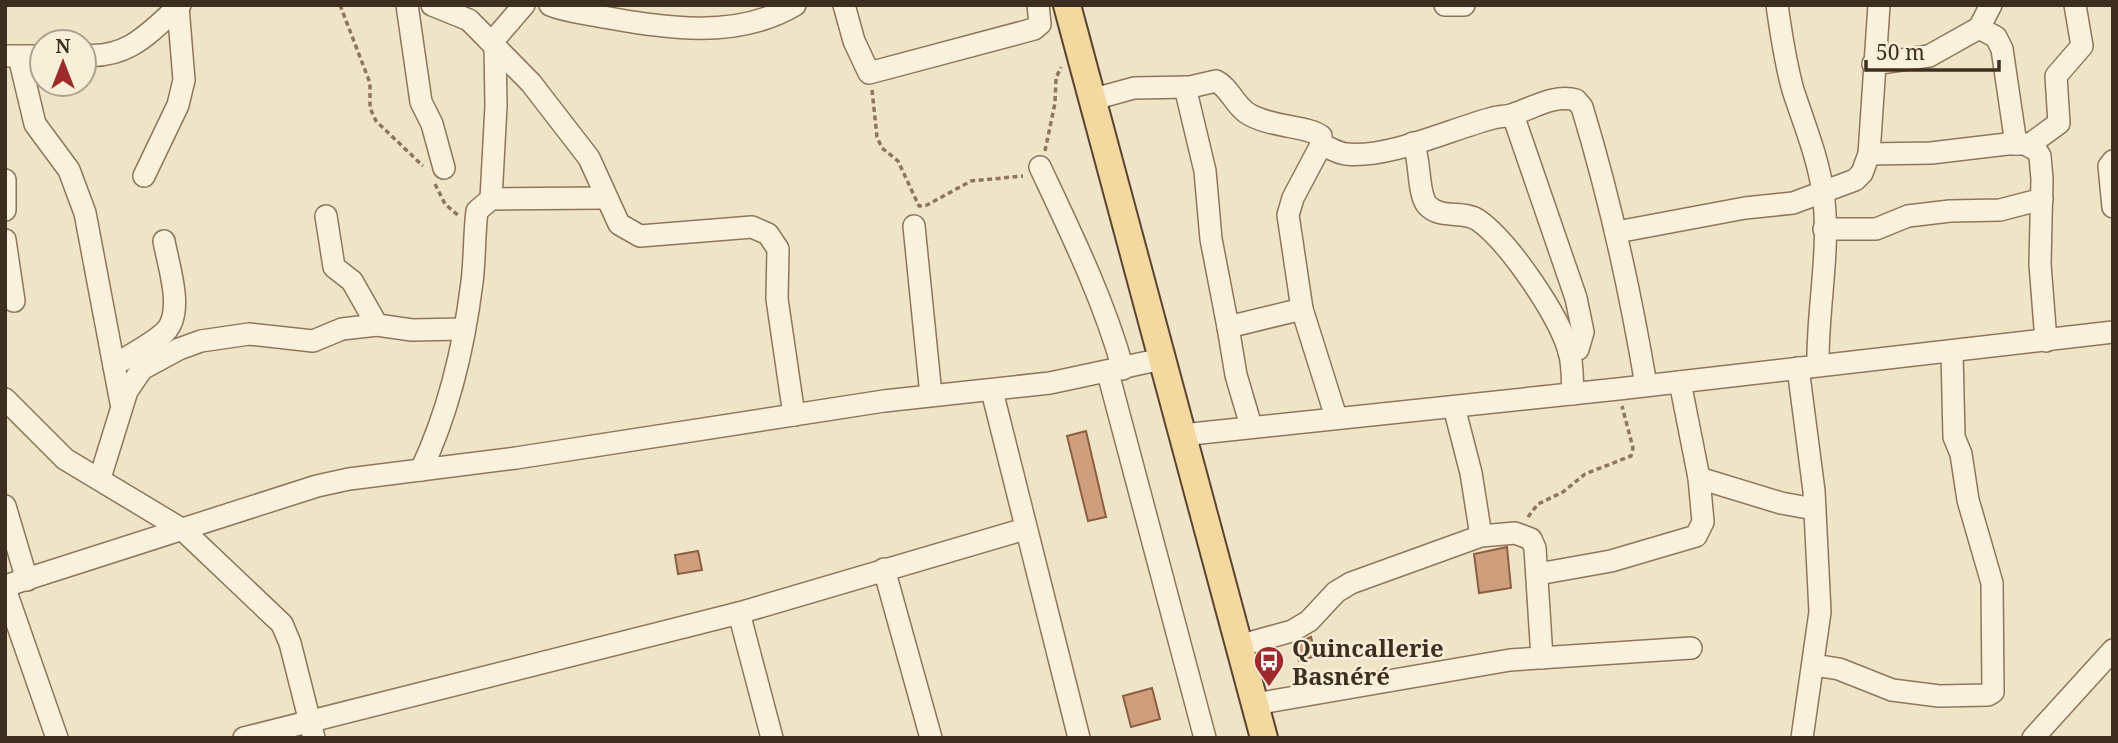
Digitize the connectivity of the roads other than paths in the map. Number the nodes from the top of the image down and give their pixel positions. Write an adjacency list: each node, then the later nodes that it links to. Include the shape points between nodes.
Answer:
1 (407, 5): 32 (street, via 421,102 432,124)
2 (432, 5): 19 (street, via 469,20)
3 (524, 5): 19 (street)
4 (550, 5): 5 (street, via 672,29 728,28)
5 (795, 5)
6 (844, 5): 18 (street, via 869,72)
7 (1027, 5): 18 (street)
8 (1038, 5): 18 (street, via 1040,24)
9 (1068, 5): 24 (main road)
10 (1445, 5): 11 (street)
11 (1464, 5)
12 (1777, 5): 35 (street, via 1793,88)
13 (1879, 5): 22 (street)
14 (1991, 5): 17 (street)
15 (2075, 5): 28 (street, via 2082,46 2056,76 2059,123)
16 (179, 6): 21 (street, via 128,49); 33 (street, via 184,80 178,105)
17 (1979, 28): 22 (street, via 1929,56); 28 (street, via 1996,37 2002,49)
18 (1034, 29)
19 (494, 44): 36 (street, via 589,158); 38 (street)
20 (12, 57): 57 (street, via 35,124 69,170 85,213)
21 (98, 57)
22 (1874, 64): 29 (street)
23 (1185, 87): 24 (street, via 1135,88); 27 (street, via 1220,83 1247,113 1274,125 1315,132 1321,136); 50 (street, via 1205,171 1211,239)
24 (1094, 99): 56 (main road)
25 (1513, 115): 26 (street); 44 (street, via 1532,105 1564,99 1580,104); 54 (street, via 1576,298 1582,340 1578,349)
26 (1413, 143): 27 (street, via 1353,154); 54 (street, via 1427,204 1452,216 1471,216 1490,230 1541,291)
27 (1321, 145): 48 (street, via 1288,215)
28 (2022, 145): 29 (street); 37 (street, via 2040,156)
29 (1869, 154): 35 (street, via 1855,180)
30 (2113, 162): 39 (street, via 2109,169)
31 (1040, 167): 59 (street, via 1111,326)
32 (434, 172)
33 (144, 176)
34 (5, 180): 40 (street)
35 (1823, 193): 43 (street); 44 (street, via 1793,203)
36 (605, 198): 38 (street); 68 (street, via 619,224 640,236 752,227 768,233 778,249 777,299)
37 (2042, 199): 43 (street, via 2000,210 1908,216 1876,229); 53 (street, via 2040,264)
38 (491, 200): 51 (street, via 477,211)
39 (2113, 207)
40 (5, 210)
41 (326, 216): 49 (street, via 334,267 352,281)
42 (914, 226): 64 (street)
43 (1824, 229): 58 (street, via 1817,322)
44 (1617, 232): 61 (street)
45 (5, 240): 47 (street)
46 (164, 241): 57 (street, via 173,317 165,332)
47 (14, 301)
48 (1302, 309): 50 (street); 69 (street)
49 (377, 325): 51 (street, via 412,330); 66 (street, via 342,329 313,341 249,334 201,341 142,369)
50 (1228, 327): 70 (street)
51 (463, 328): 72 (street, via 446,411)
52 (2113, 332): 53 (street)
53 (2046, 341): 55 (street)
54 (1569, 352): 63 (street)
55 (1952, 352): 58 (street); 89 (street, via 1954,437 1992,583 1993,692 1923,695 1875,686 1839,669)
56 (1162, 359): 59 (street); 71 (main road)
57 (114, 366): 66 (street)
58 (1808, 366): 60 (street); 76 (street)
59 (1115, 371): 62 (street); 97 (street)
60 (1680, 382): 61 (street); 74 (street)
61 (1646, 385): 63 (street)
62 (992, 391): 64 (street); 77 (street)
63 (1573, 394): 67 (street)
64 (931, 395): 68 (street)
65 (5, 399): 73 (street, via 65,459)
66 (121, 403): 73 (street)
67 (1454, 407): 69 (street); 79 (street)
68 (794, 415): 72 (street)
69 (1336, 417): 70 (street)
70 (1251, 426): 71 (street)
71 (1182, 435): 85 (main road)
72 (421, 470): 78 (street, via 317,486)
73 (100, 478): 78 (street)
74 (1699, 478): 76 (street); 81 (street, via 1703,522 1696,537 1611,561)
75 (5, 506): 82 (street)
76 (1814, 509): 89 (street, via 1821,612)
77 (1025, 529): 80 (street); 96 (street)
78 (183, 530): 82 (street); 91 (street, via 282,624)
79 (1481, 537): 81 (street, via 1516,533 1531,539); 85 (street, via 1346,584 1309,621 1292,631)
80 (884, 569): 84 (street); 95 (street)
81 (1538, 574): 88 (street)
82 (27, 580): 83 (street)
83 (5, 587): 92 (street)
84 (739, 613): 91 (street); 94 (street)
85 (1238, 646): 90 (main road)
86 (1691, 648): 88 (street)
87 (2113, 650): 100 (street)
88 (1542, 659): 90 (street, via 1489,663)
89 (1814, 665): 99 (street)
90 (1255, 704): 98 (main road)
91 (312, 730): 93 (street)
92 (57, 738)
93 (244, 738)
94 (772, 738)
95 (931, 738)
96 (1079, 738)
97 (1205, 738)
98 (1264, 738)
99 (1802, 738)
100 (2033, 738)

